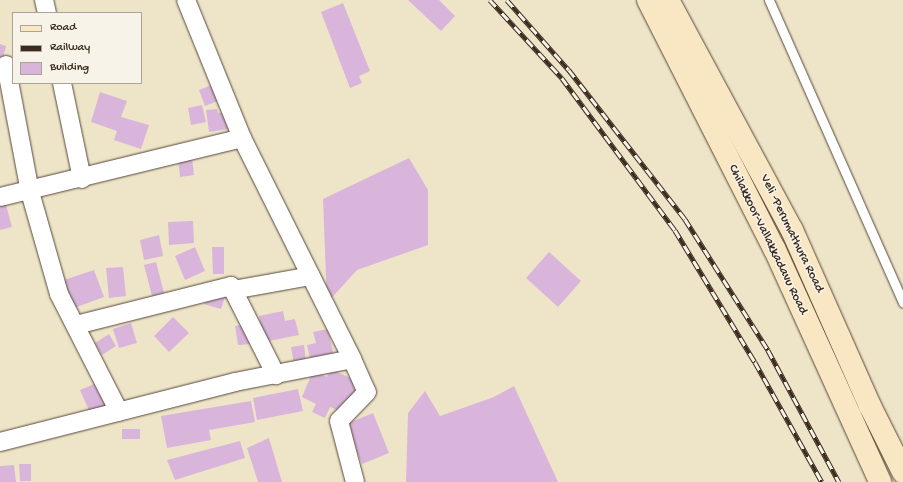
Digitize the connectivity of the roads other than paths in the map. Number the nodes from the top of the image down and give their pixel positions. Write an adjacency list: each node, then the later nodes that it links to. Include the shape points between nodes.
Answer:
1 (44, 0): 6 (street)
2 (186, 0): 9 (street)
3 (648, 0): 24 (main road, Chilakkoor-Vallakkadavu Road, via 774,250)
4 (668, 0): 21 (main road, Veli -Perumathura Road, via 792,230 870,406)
5 (769, 0): 15 (lane)
6 (47, 12)
7 (6, 65): 11 (street)
8 (62, 84): 10 (street)
9 (242, 138): 10 (street); 13 (street)
10 (82, 178): 11 (street)
11 (30, 192): 12 (street); 16 (street, via 60,294)
12 (0, 197)
13 (311, 276): 14 (street); 17 (street)
14 (233, 290): 16 (street, via 231,286 226,286); 18 (street)
15 (903, 303)
16 (76, 325): 19 (street)
17 (352, 359): 18 (street); 23 (street, via 367,392 340,421)
18 (276, 375): 19 (street, via 235,382)
19 (119, 412): 20 (street)
20 (0, 442)
21 (903, 472)
22 (903, 477): 25 (main road)
23 (355, 482)
24 (880, 482)
25 (890, 482)

